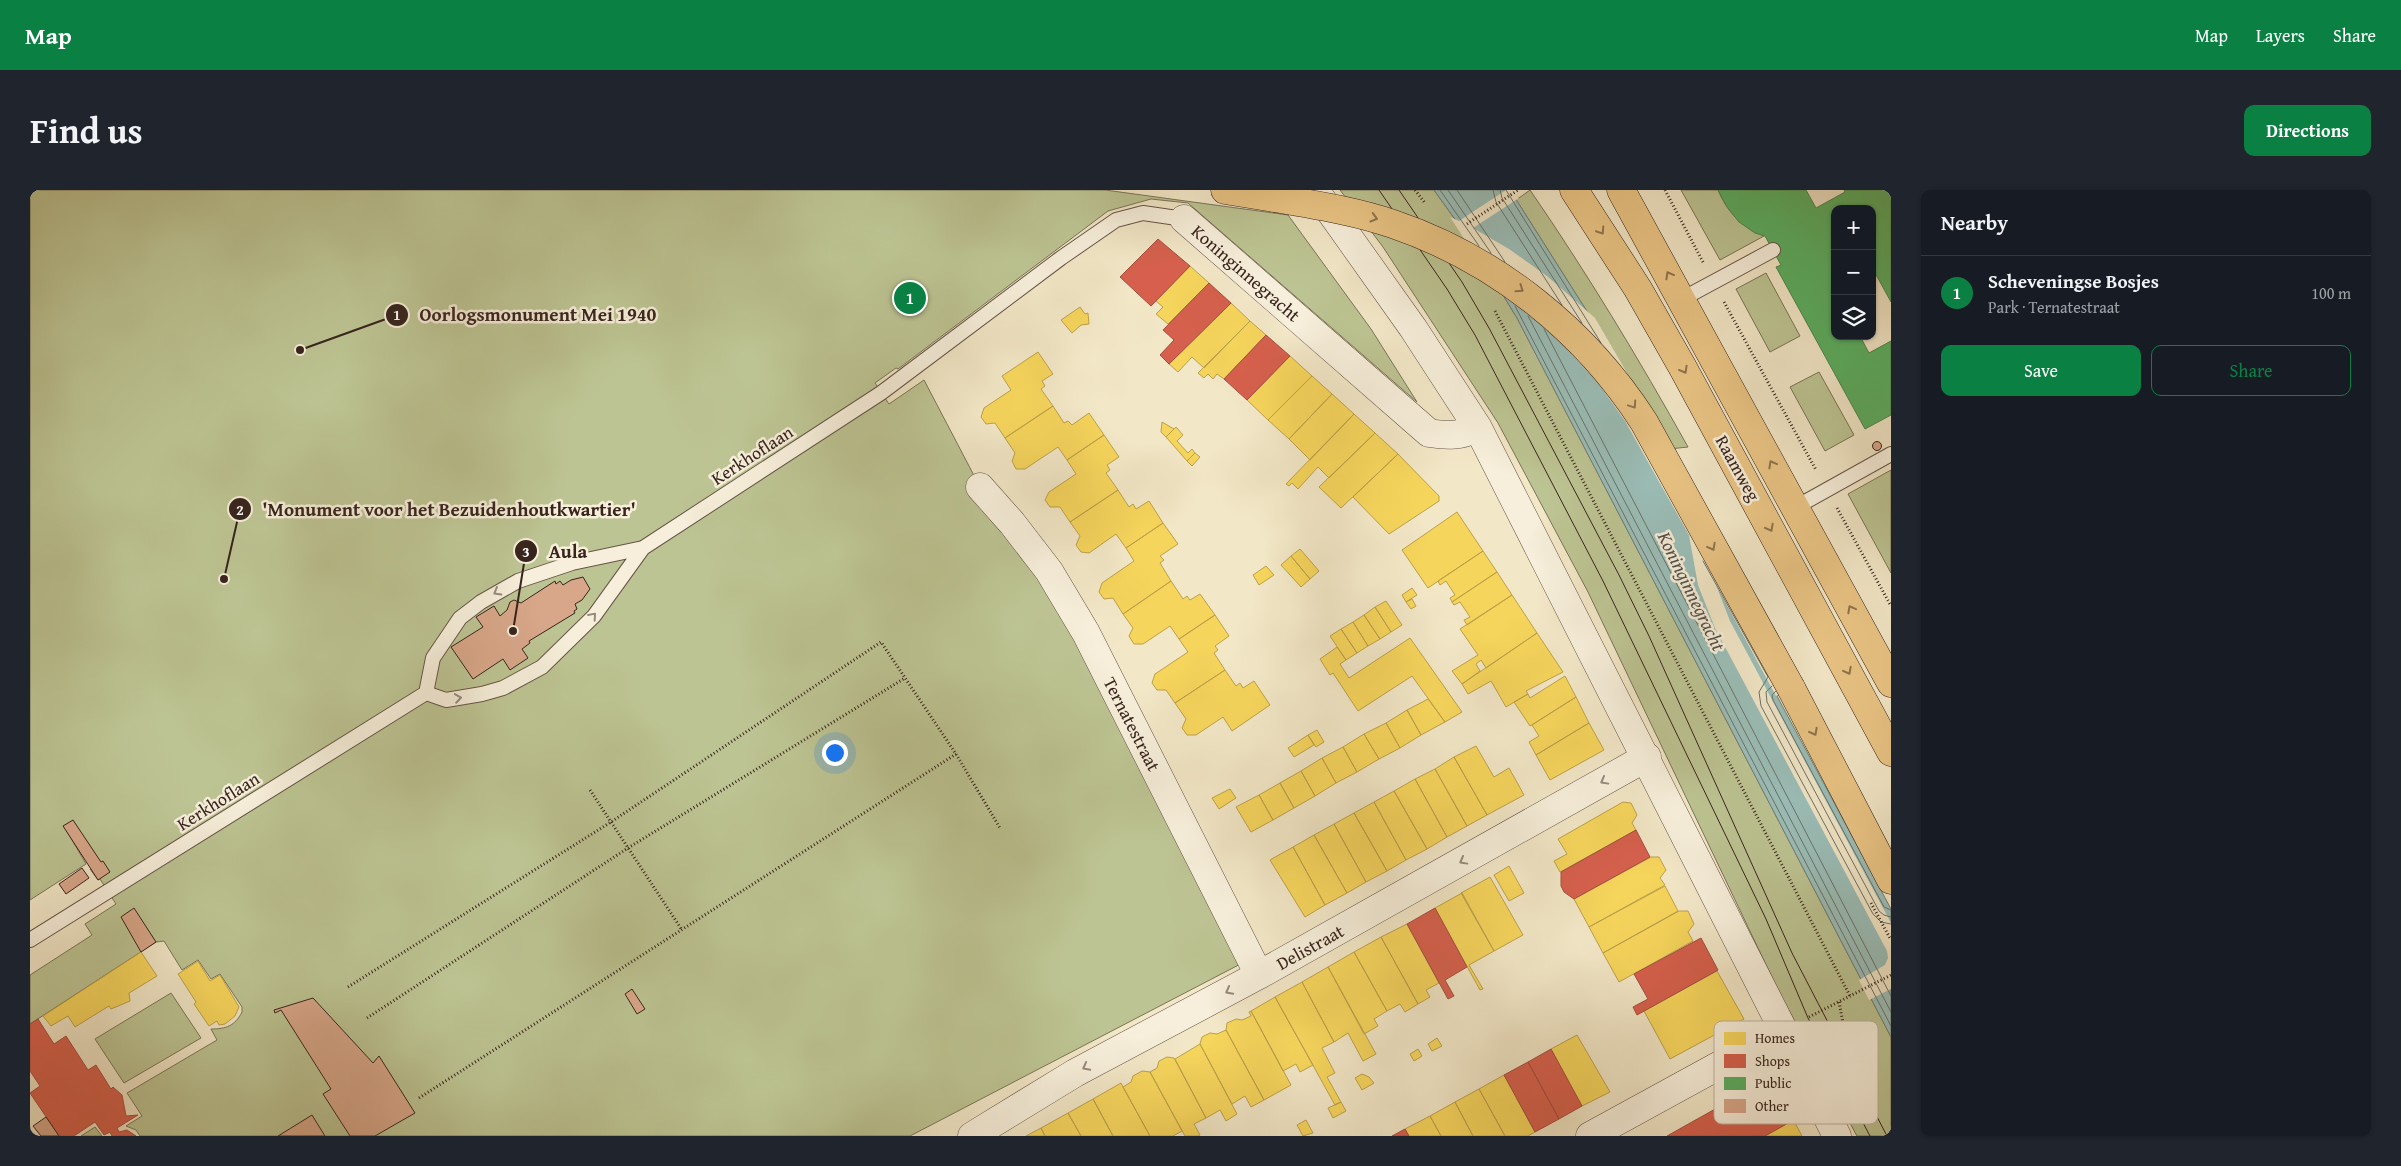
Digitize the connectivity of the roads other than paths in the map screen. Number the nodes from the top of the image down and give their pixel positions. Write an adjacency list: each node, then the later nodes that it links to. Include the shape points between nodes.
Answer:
1 (1225, 190): 18 (main road, one-way to 18, bridge, via 1352,212 1427,237 1506,279 1560,323 1596,358 1644,422 1791,688)
2 (1315, 190): 9 (street, via 1414,328)
3 (1574, 190): 16 (main road, Raamweg, one-way to 16, via 1683,368)
4 (1621, 190): 7 (main road, Raamweg, one-way to 4)
5 (1184, 218): 8 (lane, Koninginnegracht, via 1144,213 1116,220); 9 (street, Koninginnegracht, via 1429,433 1451,436)
6 (1773, 250): 7 (lane)
7 (1682, 299): 12 (main road, Raamweg, one-way to 7)
8 (881, 392): 13 (lane, Kerkhoflaan)
9 (1478, 428): 17 (street)
10 (1891, 454): 12 (lane)
11 (980, 488): 20 (street, Ternatestraat, via 1049,571 1086,633)
12 (1796, 507): 14 (main road, Raamweg, one-way to 12)
13 (644, 548): 15 (lane, one-way to 13, via 446,700 482,694 503,688 542,666 594,616); 15 (lane, one-way to 15, via 572,563 518,581 481,602 460,618 433,658)
14 (1891, 683)
15 (426, 693): 19 (lane, Kerkhoflaan)
16 (1891, 752)
17 (1647, 757): 20 (street, Delistraat, one-way to 20); 21 (street)
18 (1891, 880)
19 (30, 940)
20 (1260, 975): 24 (street, Delistraat, one-way to 24, via 1075,1073)
21 (1777, 1021)
22 (1714, 1068): 25 (street)
23 (1831, 1124): 26 (street)
24 (972, 1136)
25 (1590, 1136)
26 (1837, 1136)

